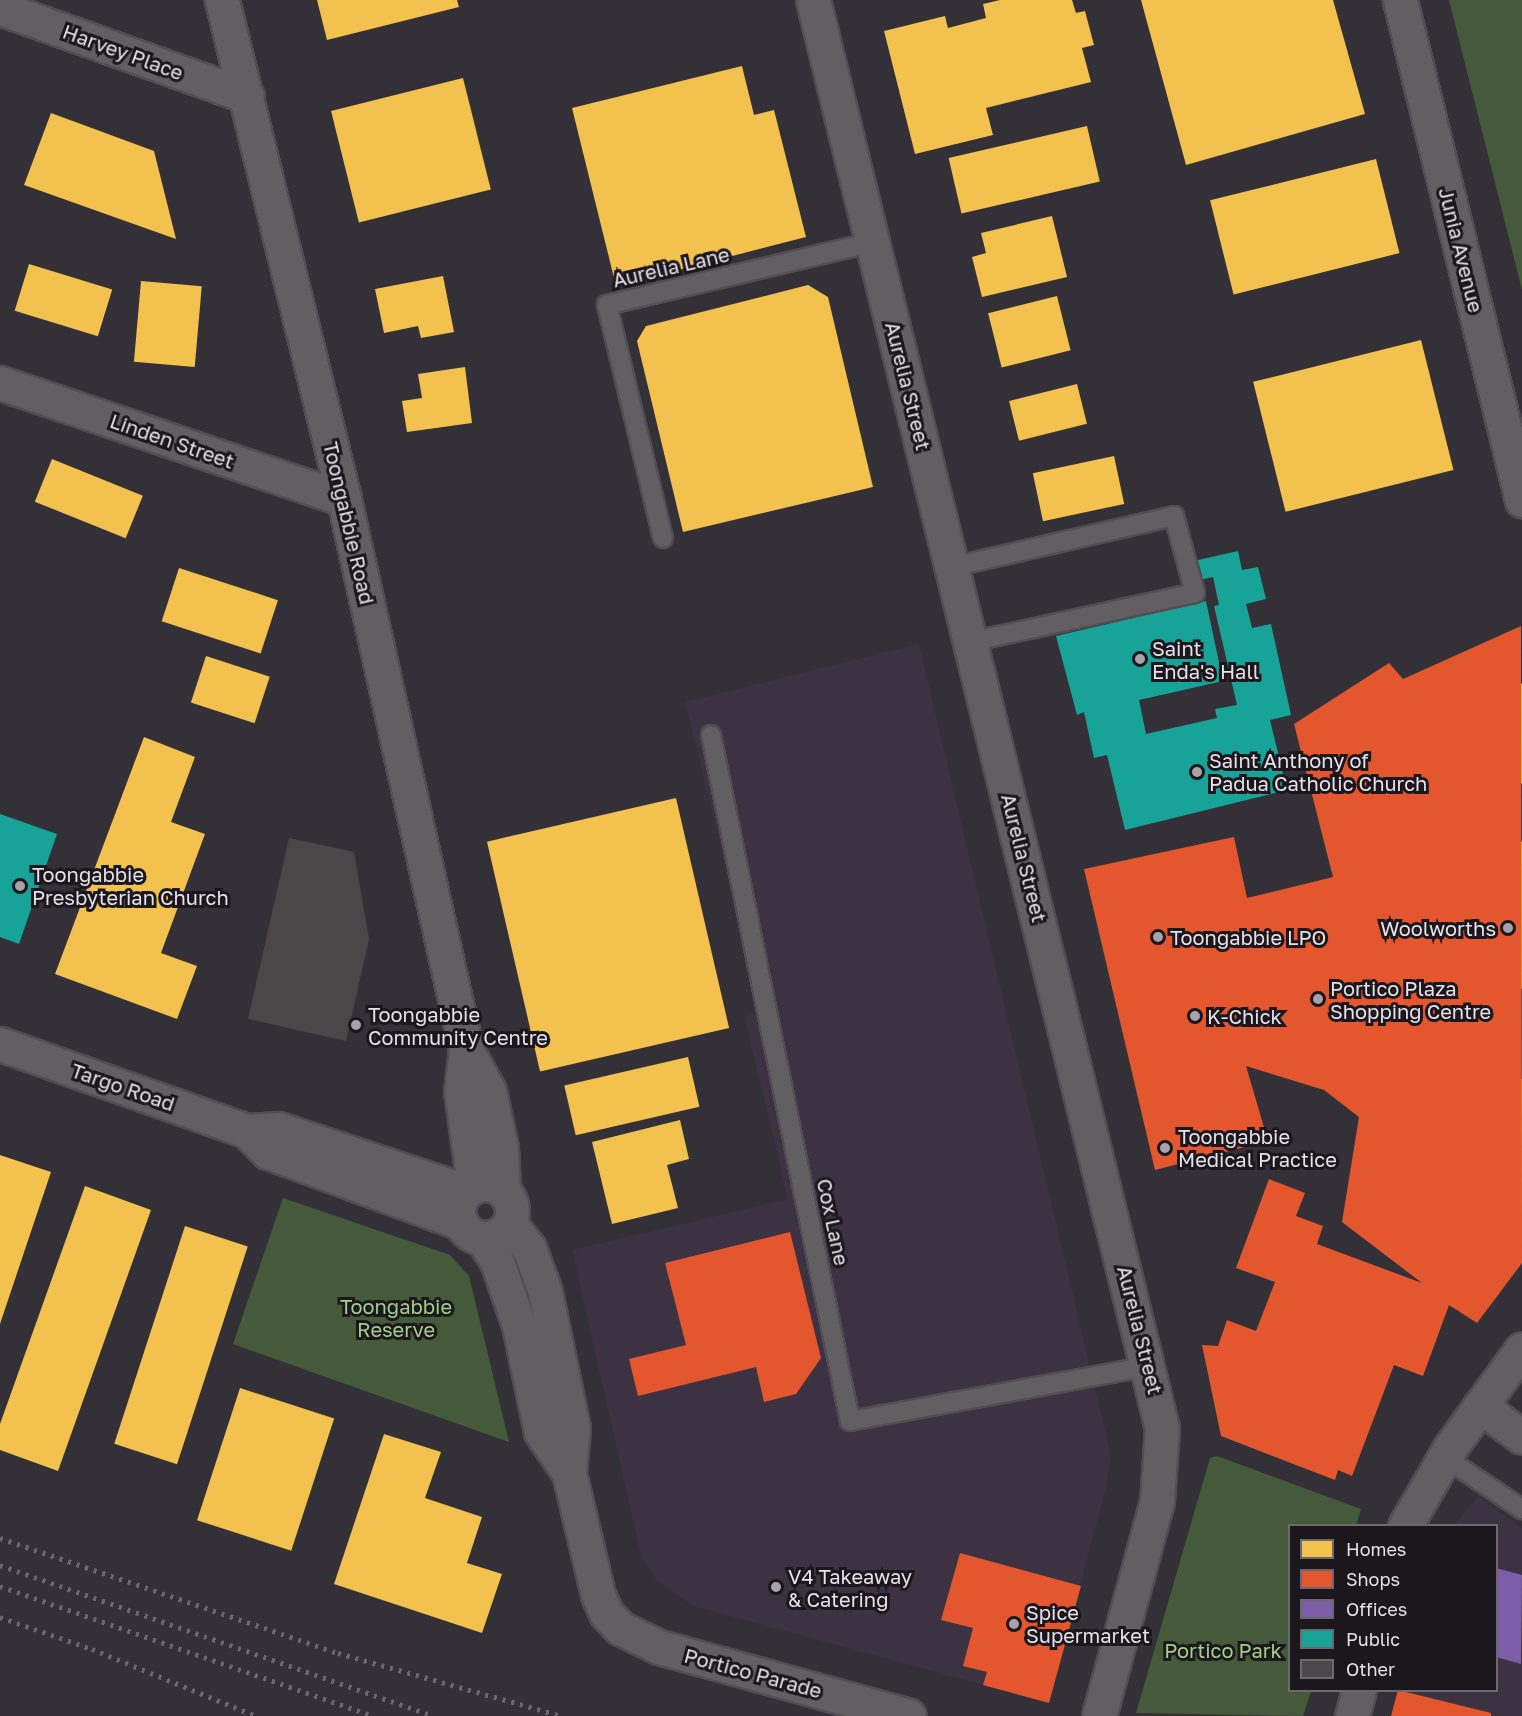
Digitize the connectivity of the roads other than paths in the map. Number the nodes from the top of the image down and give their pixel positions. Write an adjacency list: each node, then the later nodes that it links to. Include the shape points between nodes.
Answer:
1 (222, 0): 5 (street, Toongabbie Road)
2 (813, 0): 6 (street, Aurelia Street)
3 (1400, 0): 9 (street, Junia Avenue)
4 (0, 8): 5 (street, Harvey Place)
5 (247, 96): 8 (street, Toongabbie Road)
6 (873, 242): 10 (lane, Aurelia Lane, via 607,305); 11 (street, Aurelia Street)
7 (0, 383): 8 (street, Linden Street)
8 (344, 499): 15 (street, Toongabbie Road, via 466,1049 489,1091 501,1148)
9 (1522, 500)
10 (663, 538)
11 (952, 567): 12 (street, Aurelia Street); 12 (lane, via 1174,516 1195,593)
12 (971, 642): 17 (street, Aurelia Street)
13 (711, 735): 17 (lane, Cox Lane, via 850,1421)
14 (0, 1044): 15 (street, Targo Road, via 247,1131 268,1152)
15 (483, 1208): 23 (street, Toongabbie Road, via 519,1325 541,1432 569,1473 598,1595)
16 (1522, 1349): 18 (street)
17 (1149, 1366): 26 (street, Aurelia Street, via 1162,1428 1162,1473)
18 (1480, 1406): 19 (street); 20 (street)
19 (1522, 1437)
20 (1444, 1457): 21 (lane); 22 (street)
21 (1522, 1509)
22 (1406, 1524)
23 (606, 1613): 25 (street, Portico Parade, via 620,1628 659,1647)
24 (1358, 1692): 27 (street)
25 (909, 1716)
26 (1099, 1716)
27 (1352, 1716)

